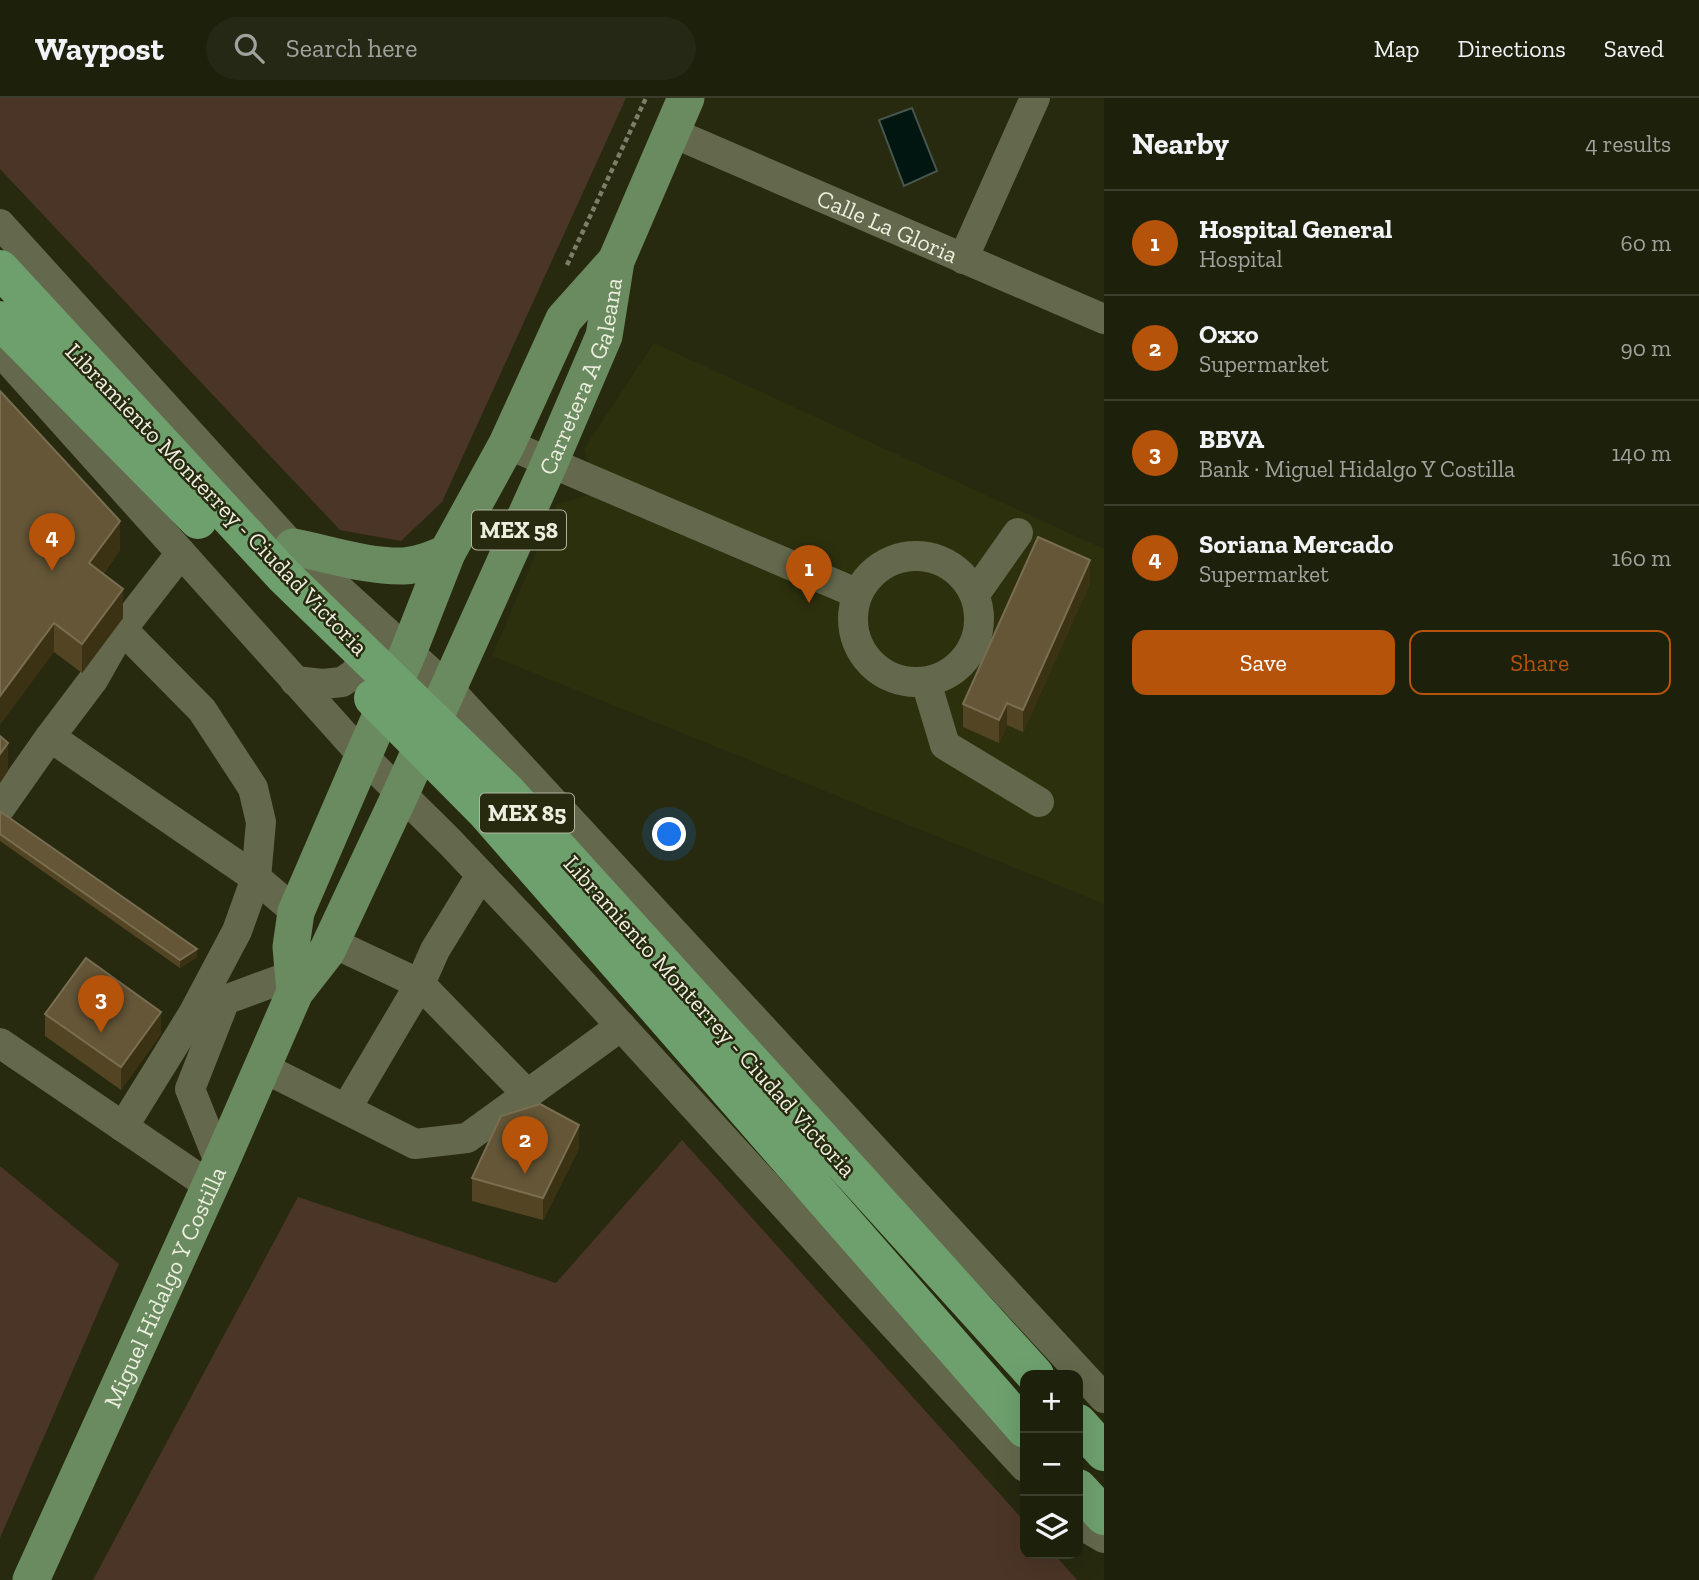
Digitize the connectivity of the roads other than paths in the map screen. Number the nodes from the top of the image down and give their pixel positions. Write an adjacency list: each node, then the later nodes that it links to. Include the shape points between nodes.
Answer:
1 (686, 98): 3 (main road, Carretera A Galeana / MEX 58)
2 (1035, 98): 5 (street)
3 (671, 132): 5 (street, Calle La Gloria); 6 (main road, Carretera A Galeana / MEX 58)
4 (0, 224): 14 (street)
5 (963, 259): 8 (street, Calle La Gloria)
6 (616, 261): 11 (main road, Carretera A Galeana / MEX 58, via 564,319); 12 (main road, Carretera A Galeana / MEX 58, via 604,336)
7 (0, 269): 45 (highway, Libramiento Monterrey - Ciudad Victoria / MEX 85, via 284,576 507,792)
8 (1104, 319)
9 (0, 320): 47 (highway, Libramiento Monterrey - Ciudad Victoria / MEX 85, via 485,811)
10 (0, 351): 15 (street)
11 (507, 444): 12 (street); 16 (main road, Carretera A Galeana / MEX 58)
12 (550, 462): 17 (street); 24 (main road, Carretera A Galeana / MEX 58)
13 (1018, 533): 18 (street)
14 (293, 547): 16 (main road, via 404,566); 19 (street)
15 (181, 553): 20 (street); 22 (street)
16 (447, 553): 21 (main road, Carretera A Galeana / MEX 58)
17 (856, 593): 18 (street, via 889,562 912,556 945,562 963,575); 23 (street, via 853,613 861,651 875,668 904,681)
18 (975, 594): 23 (street, via 980,615 978,637 964,661 947,675)
19 (365, 611): 21 (street); 22 (street, via 369,636 365,658 354,674 342,682)
20 (122, 629): 25 (street, via 93,680); 33 (street, via 202,710 253,789 261,822)
21 (409, 650): 24 (street); 26 (main road, Carretera A Galeana / MEX 58)
22 (295, 681): 26 (street)
23 (926, 682): 29 (street, via 945,745)
24 (447, 687): 27 (street); 28 (main road, Carretera A Galeana / MEX 58)
25 (50, 737): 30 (street); 33 (street)
26 (363, 756): 28 (street); 34 (main road, Carretera A Galeana)
27 (533, 778): 31 (street, via 506,766 486,766 465,774 452,791); 46 (street)
28 (401, 793): 31 (street); 35 (main road, Carretera A Galeana)
29 (1038, 802)
30 (0, 808)
31 (450, 842): 32 (street)
32 (481, 876): 37 (street, via 435,950); 38 (street)
33 (256, 878): 34 (street); 43 (street, via 237,931 200,1002)
34 (296, 912): 36 (main road, Carretera A Galeana, via 291,947)
35 (331, 942): 36 (main road, Carretera A Galeana); 37 (street)
36 (294, 984): 40 (main road, Miguel Hidalgo Y Costilla); 44 (street, via 225,1000 190,1089)
37 (420, 984): 41 (street); 42 (street)
38 (621, 1026): 41 (street); 48 (street)
39 (0, 1043): 43 (street)
40 (262, 1067): 42 (street); 44 (main road, Miguel Hidalgo Y Costilla)
41 (527, 1094): 42 (street, via 467,1138 415,1143)
42 (346, 1109)
43 (123, 1127): 44 (street)
44 (215, 1175): 53 (main road, Miguel Hidalgo Y Costilla)
45 (1030, 1370)
46 (1104, 1398)
47 (1020, 1423)
48 (1020, 1461)
49 (1083, 1493): 50 (highway)
50 (1104, 1516)
51 (1083, 1526): 52 (street)
52 (1104, 1538)
53 (31, 1580)

